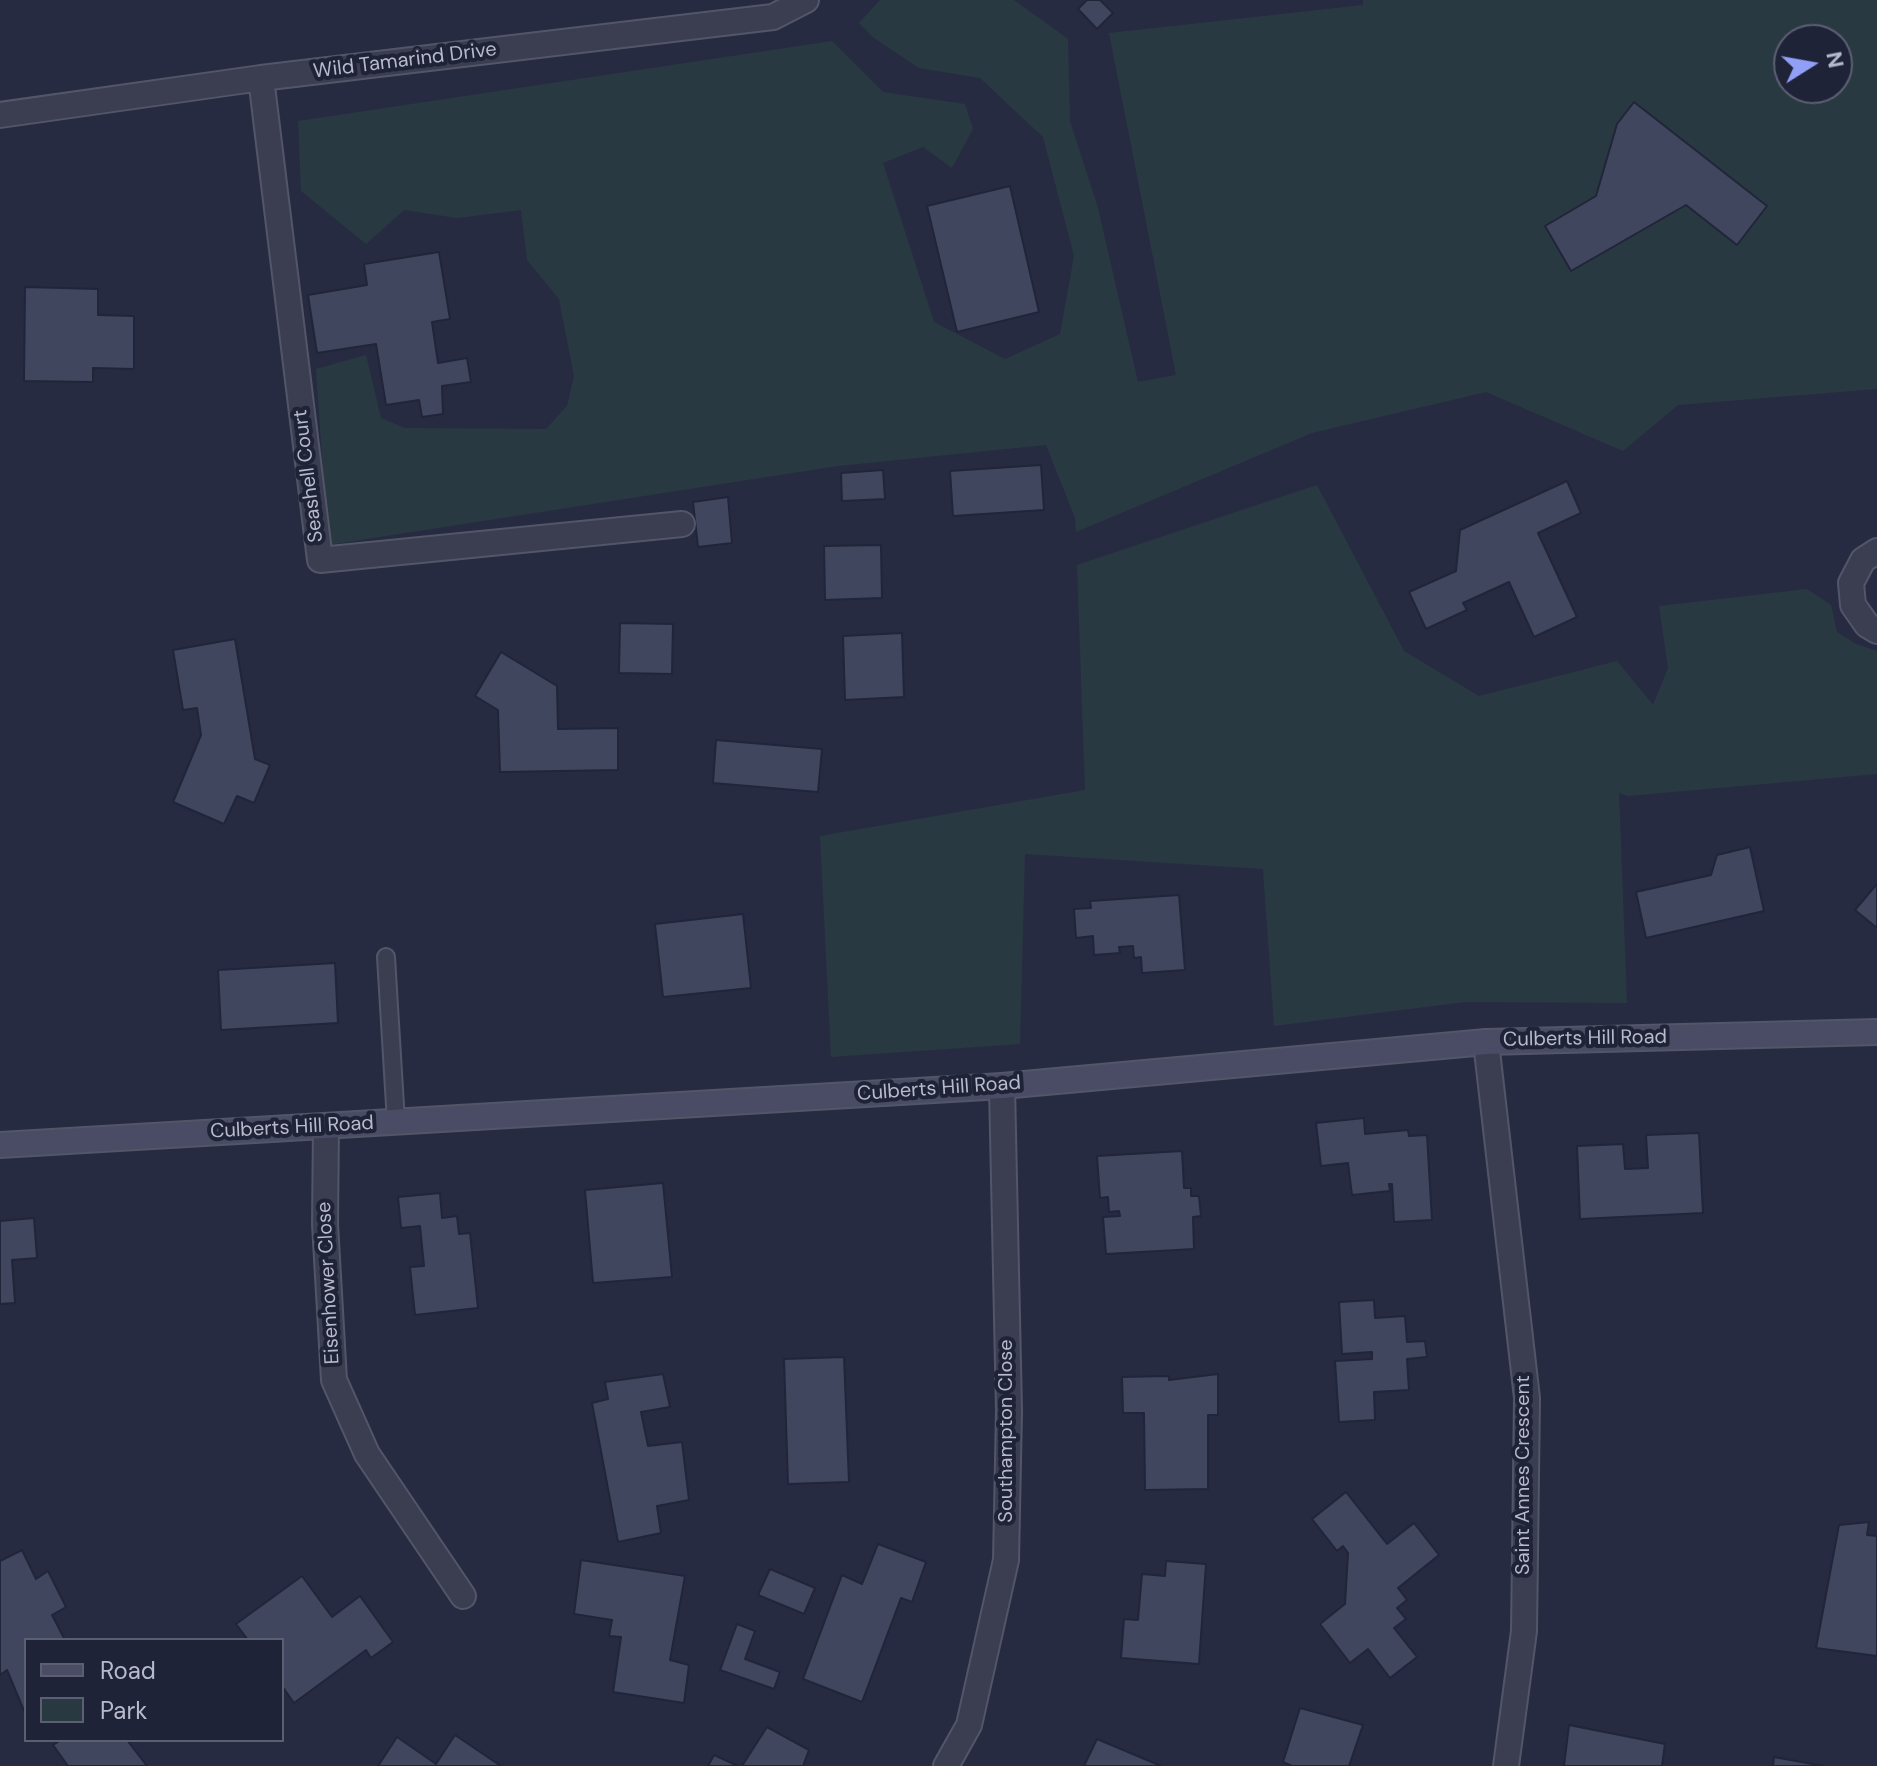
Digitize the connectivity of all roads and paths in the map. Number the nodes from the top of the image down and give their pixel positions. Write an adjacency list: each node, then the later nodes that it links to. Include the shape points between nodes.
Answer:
1 (806, 0): 2 (street, Wild Tamarind Drive, via 773,17)
2 (261, 78): 3 (street, Wild Tamarind Drive); 4 (street, Seashell Court, via 320,560)
3 (0, 115)
4 (682, 524)
5 (1877, 551): 6 (street, via 1863,560 1851,583 1853,605)
6 (1877, 631)
7 (386, 957): 11 (lane)
8 (1877, 1032): 9 (street, Culberts Hill Road)
9 (1486, 1042): 10 (street, Culberts Hill Road); 16 (street, Saint Annes Crescent, via 1527,1398 1524,1631)
10 (1002, 1086): 11 (street, Culberts Hill Road); 15 (street, Southampton Close, via 1009,1411 1006,1560 969,1725)
11 (396, 1122): 12 (street, Culberts Hill Road)
12 (326, 1126): 13 (street, Culberts Hill Road); 14 (street, Eisenhower Close, via 325,1224 334,1380 367,1454)
13 (0, 1145)
14 (463, 1596)
15 (946, 1766)
16 (1506, 1766)

